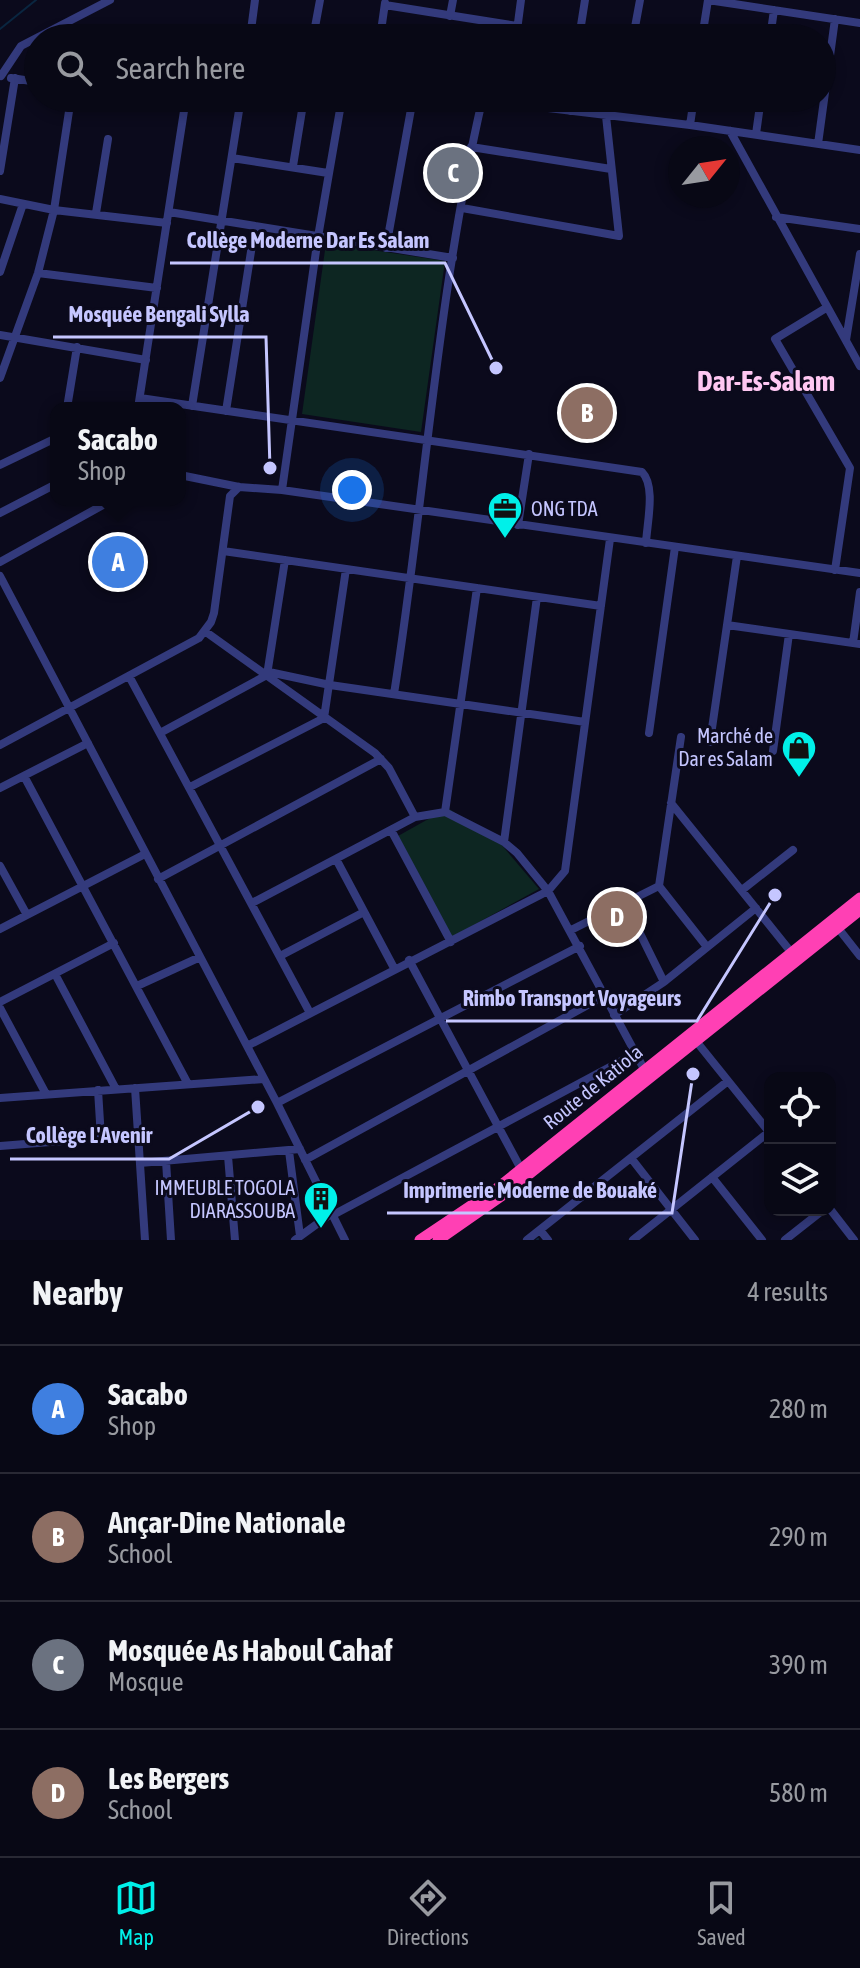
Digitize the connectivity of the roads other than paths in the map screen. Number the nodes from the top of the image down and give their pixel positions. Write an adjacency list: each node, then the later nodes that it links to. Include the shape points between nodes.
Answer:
1 (110, 0): 14 (street)
2 (255, 0): 15 (street)
3 (320, 0): 16 (street)
4 (453, 0): 11 (street)
5 (521, 0): 19 (street)
6 (585, 0): 20 (street)
7 (640, 0): 21 (street)
8 (708, 0): 10 (street); 22 (street)
9 (385, 3): 11 (street); 17 (street)
10 (774, 10): 12 (street); 23 (street)
11 (450, 16): 18 (street)
12 (835, 19): 13 (street); 24 (street)
13 (860, 23)
14 (64, 24)
15 (252, 24)
16 (316, 24)
17 (382, 24)
18 (504, 24)
19 (517, 24)
20 (581, 24)
21 (636, 24)
22 (704, 24)
23 (772, 24)
24 (834, 24)
25 (24, 44): 26 (street)
26 (0, 76): 27 (street)
27 (15, 78): 28 (street); 51 (street)
28 (24, 80)
29 (69, 112): 56 (street)
30 (184, 112): 57 (street)
31 (239, 112): 48 (street)
32 (302, 112): 49 (street)
33 (339, 112): 52 (street)
34 (410, 112): 65 (street)
35 (479, 112): 46 (street)
36 (577, 112): 40 (street)
37 (692, 112): 41 (street)
38 (759, 112): 43 (street)
39 (822, 112): 45 (street)
40 (606, 116): 41 (street); 50 (street)
41 (690, 125): 42 (street)
42 (730, 131): 43 (street); 59 (street)
43 (756, 134): 45 (street)
44 (108, 139): 58 (street)
45 (818, 144): 47 (street)
46 (471, 147): 50 (street); 55 (street)
47 (860, 150)
48 (232, 158): 49 (street); 60 (street)
49 (293, 166): 52 (street)
50 (611, 169): 55 (street, via 619,236)
51 (0, 171)
52 (328, 173): 64 (street)
53 (0, 199): 54 (street)
54 (23, 204): 56 (street); 68 (street)
55 (462, 208): 67 (street)
56 (54, 210): 58 (street); 69 (street)
57 (169, 212): 60 (street); 61 (street)
58 (96, 213): 61 (street)
59 (776, 217): 63 (street); 71 (street)
60 (222, 221): 62 (street); 83 (street)
61 (167, 223): 70 (street)
62 (255, 226): 64 (street); 84 (street)
63 (860, 229)
64 (318, 237): 65 (street); 85 (street)
65 (386, 248): 67 (street)
66 (860, 254): 74 (street)
67 (453, 258): 87 (street)
68 (0, 272)
69 (38, 273): 70 (street); 73 (street)
70 (157, 288): 77 (street)
71 (826, 308): 74 (street); 90 (street, via 775,339)
72 (0, 335): 73 (street)
73 (16, 336): 75 (street); 79 (street)
74 (846, 340): 76 (street)
75 (77, 347): 77 (street); 80 (street)
76 (857, 355): 78 (street)
77 (146, 360): 81 (street)
78 (860, 366)
79 (0, 378)
80 (68, 402)
81 (139, 402)
82 (186, 406): 83 (street)
83 (192, 406): 84 (street)
84 (226, 411): 85 (street)
85 (291, 421): 87 (street); 95 (street)
86 (50, 441): 89 (street)
87 (427, 441): 88 (street); 97 (street)
88 (529, 454): 99 (street); 101 (street, via 646,475)
89 (0, 465)
90 (850, 468): 91 (street); 108 (street)
91 (860, 469)
92 (186, 476): 94 (street)
93 (50, 487): 98 (street)
94 (239, 487): 95 (street); 103 (street, via 230,496)
95 (282, 490): 97 (street)
96 (101, 506): 106 (street)
97 (418, 511): 99 (street); 111 (street)
98 (0, 513)
99 (518, 525): 100 (street)
100 (610, 539): 101 (street); 116 (street)
101 (646, 543): 102 (street)
102 (675, 547): 104 (street); 131 (street)
103 (223, 551): 105 (street); 118 (street)
104 (737, 556): 108 (street); 117 (street)
105 (285, 560): 107 (street); 121 (street)
106 (0, 562)
107 (346, 569): 111 (street); 123 (street)
108 (835, 570): 109 (street)
109 (860, 573)
110 (0, 576): 113 (street)
111 (412, 580): 112 (street); 124 (street)
112 (477, 588): 115 (street); 125 (street)
113 (4, 591): 126 (street)
114 (860, 592): 120 (street)
115 (537, 597): 116 (street); 127 (street)
116 (601, 606): 129 (street)
117 (727, 625): 119 (street); 133 (street)
118 (206, 632): 121 (street); 122 (street)
119 (789, 634): 120 (street); 136 (street)
120 (856, 644)
121 (268, 674): 123 (street); 128 (street); 130 (street)
122 (129, 676): 126 (street); 130 (street)
123 (330, 685): 124 (street); 128 (street)
124 (394, 694): 125 (street)
125 (461, 704): 127 (street); 142 (street)
126 (69, 708): 134 (street); 135 (street)
127 (521, 712): 129 (street); 145 (street)
128 (324, 718): 137 (street); 139 (street)
129 (585, 722): 155 (street, via 565,871)
130 (160, 733): 139 (street)
131 (649, 733)
132 (681, 737): 141 (street)
133 (710, 742)
134 (88, 743): 138 (street); 148 (street)
135 (0, 745)
136 (773, 751)
137 (381, 759): 143 (street); 146 (street)
138 (24, 776): 140 (street); 152 (street)
139 (190, 787): 146 (street)
140 (0, 788)
141 (671, 803): 153 (street); 154 (street)
142 (445, 812): 143 (street); 145 (street)
143 (415, 817): 144 (street)
144 (391, 830): 149 (street); 166 (street)
145 (504, 842): 155 (street)
146 (221, 846): 151 (street); 157 (street)
147 (793, 850): 154 (street)
148 (145, 854): 151 (street); 152 (street)
149 (336, 859): 157 (street); 161 (street)
150 (0, 866): 162 (street)
151 (158, 879): 173 (street)
152 (83, 886): 162 (street); 167 (street)
153 (659, 886): 158 (street); 169 (street)
154 (742, 890): 159 (street)
155 (548, 891): 165 (street); 166 (street)
156 (860, 898): 170 (highway, Route de Katiola)
157 (252, 903): 171 (street)
158 (625, 903): 165 (street); 177 (street)
159 (756, 908): 169 (street); 170 (street)
160 (860, 910): 163 (highway, Route de Katiola)
161 (364, 912): 171 (street); 175 (street)
162 (27, 915): 164 (street)
163 (838, 928): 172 (street); 184 (highway, Route de Katiola)
164 (0, 929)
165 (571, 930): 168 (street)
166 (451, 942): 174 (street)
167 (114, 943): 176 (street); 178 (street)
168 (580, 946): 179 (street); 183 (street)
169 (707, 947): 177 (street)
170 (791, 952): 187 (highway, Route de Katiola)
171 (280, 956): 181 (street)
172 (860, 956)
173 (198, 958): 178 (street); 185 (street)
174 (409, 960): 175 (street); 183 (street)
175 (394, 968): 181 (street)
176 (55, 974): 180 (street); 193 (street)
177 (664, 982): 182 (street)
178 (137, 986): 191 (street)
179 (606, 995): 182 (street); 188 (street)
180 (0, 1005): 195 (street)
181 (310, 1013): 185 (street)
182 (614, 1015): 186 (street)
183 (441, 1018): 188 (street); 197 (street)
184 (696, 1041): 190 (street); 222 (highway, Route de Katiola)
185 (247, 1046): 189 (street)
186 (636, 1053): 187 (street); 199 (street)
187 (644, 1069): 209 (highway, Route de Katiola)
188 (468, 1072): 199 (street); 206 (street)
189 (264, 1079): 191 (street); 197 (street)
190 (728, 1081): 198 (street); 205 (street)
191 (188, 1084): 192 (street)
192 (135, 1088): 193 (street); 208 (street)
193 (116, 1089): 194 (street)
194 (98, 1090): 195 (street); 201 (street, via 101,1138)
195 (46, 1094): 196 (street)
196 (0, 1098)
197 (277, 1103): 202 (street)
198 (764, 1126)
199 (498, 1129): 209 (street); 212 (street)
200 (764, 1138): 210 (street)
201 (0, 1146)
202 (300, 1149): 203 (street); 206 (street)
203 (289, 1151): 204 (street); 216 (street)
204 (228, 1156): 207 (street); 219 (street)
205 (631, 1158): 211 (street); 215 (street)
206 (305, 1160): 212 (street)
207 (166, 1161): 208 (street); 218 (street)
208 (140, 1163): 217 (street)
209 (521, 1169): 221 (highway, Route de Katiola)
210 (712, 1177): 211 (street); 227 (street)
211 (671, 1210): 225 (street); 226 (street)
212 (332, 1214): 216 (street); 220 (street)
213 (815, 1216): 228 (street)
214 (835, 1216): 229 (street)
215 (540, 1230): 223 (street); 224 (street)
216 (297, 1238)
217 (145, 1240)
218 (171, 1240)
219 (235, 1240)
220 (345, 1240)
221 (420, 1240)
222 (438, 1240)
223 (527, 1240)
224 (548, 1240)
225 (633, 1240)
226 (695, 1240)
227 (762, 1240)
228 (785, 1240)
229 (854, 1240)

